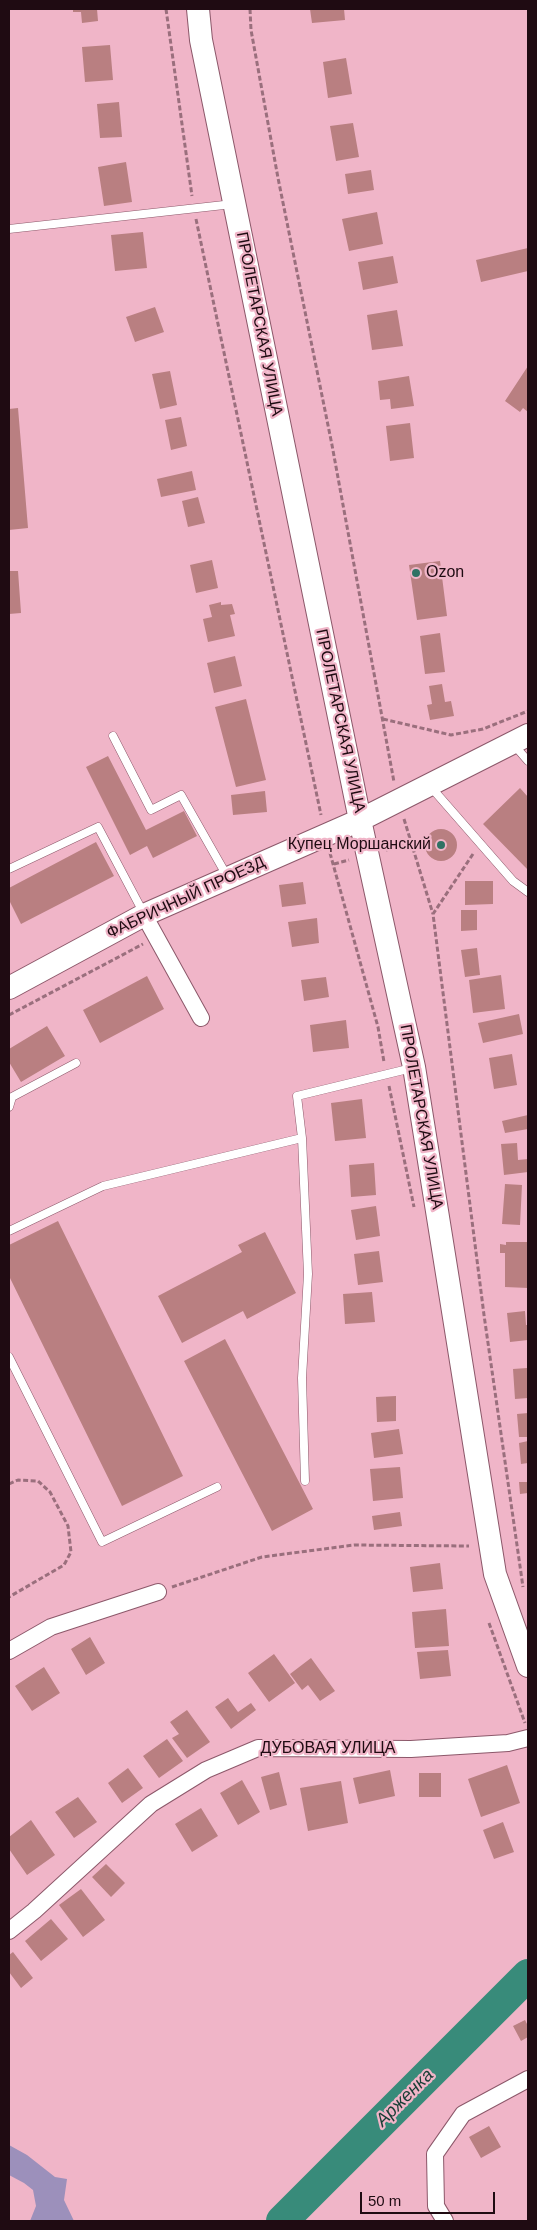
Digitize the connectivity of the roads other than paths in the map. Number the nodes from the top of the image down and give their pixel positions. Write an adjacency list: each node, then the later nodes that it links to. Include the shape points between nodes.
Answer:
1 (198, 9): 2 (main road, ПРОЛЕТАРСКАЯ УЛИЦА, via 201,40)
2 (235, 204): 3 (lane); 8 (main road, ПРОЛЕТАРСКАЯ УЛИЦА)
3 (9, 229)
4 (113, 736): 10 (lane, via 151,810 181,795)
5 (521, 740): 6 (lane); 7 (main road, ФАБРИЧНЫЙ ПРОЕЗД)
6 (528, 761)
7 (429, 784): 8 (main road, ФАБРИЧНЫЙ ПРОЕЗД); 11 (lane, via 514,881)
8 (360, 820): 10 (main road, ФАБРИЧНЫЙ ПРОЕЗД); 16 (main road, ПРОЛЕТАРСКАЯ УЛИЦА)
9 (9, 869): 12 (lane, via 98,827)
10 (228, 878): 12 (main road, ФАБРИЧНЫЙ ПРОЕЗД)
11 (528, 892)
12 (144, 915): 13 (main road, ФАБРИЧНЫЙ ПРОЕЗД); 14 (street)
13 (9, 988)
14 (201, 1018)
15 (76, 1063): 17 (lane)
16 (414, 1067): 19 (lane, via 297,1096); 26 (main road, ПРОЛЕТАРСКАЯ УЛИЦА, via 496,1574)
17 (10, 1094): 18 (lane)
18 (9, 1107)
19 (302, 1138): 20 (lane, via 103,1186); 22 (lane, via 308,1274 302,1378)
20 (9, 1231)
21 (9, 1357): 23 (lane, via 102,1542)
22 (305, 1481)
23 (217, 1487)
24 (158, 1592): 25 (street, via 51,1627)
25 (9, 1650)
26 (528, 1666)
27 (526, 1731): 28 (street, ДУБОВАЯ УЛИЦА, via 508,1743 411,1749 258,1748 206,1770 151,1804 34,1912)
28 (9, 1931)
29 (528, 2079): 30 (street, via 463,2114 435,2154 436,2206)
30 (445, 2221)

